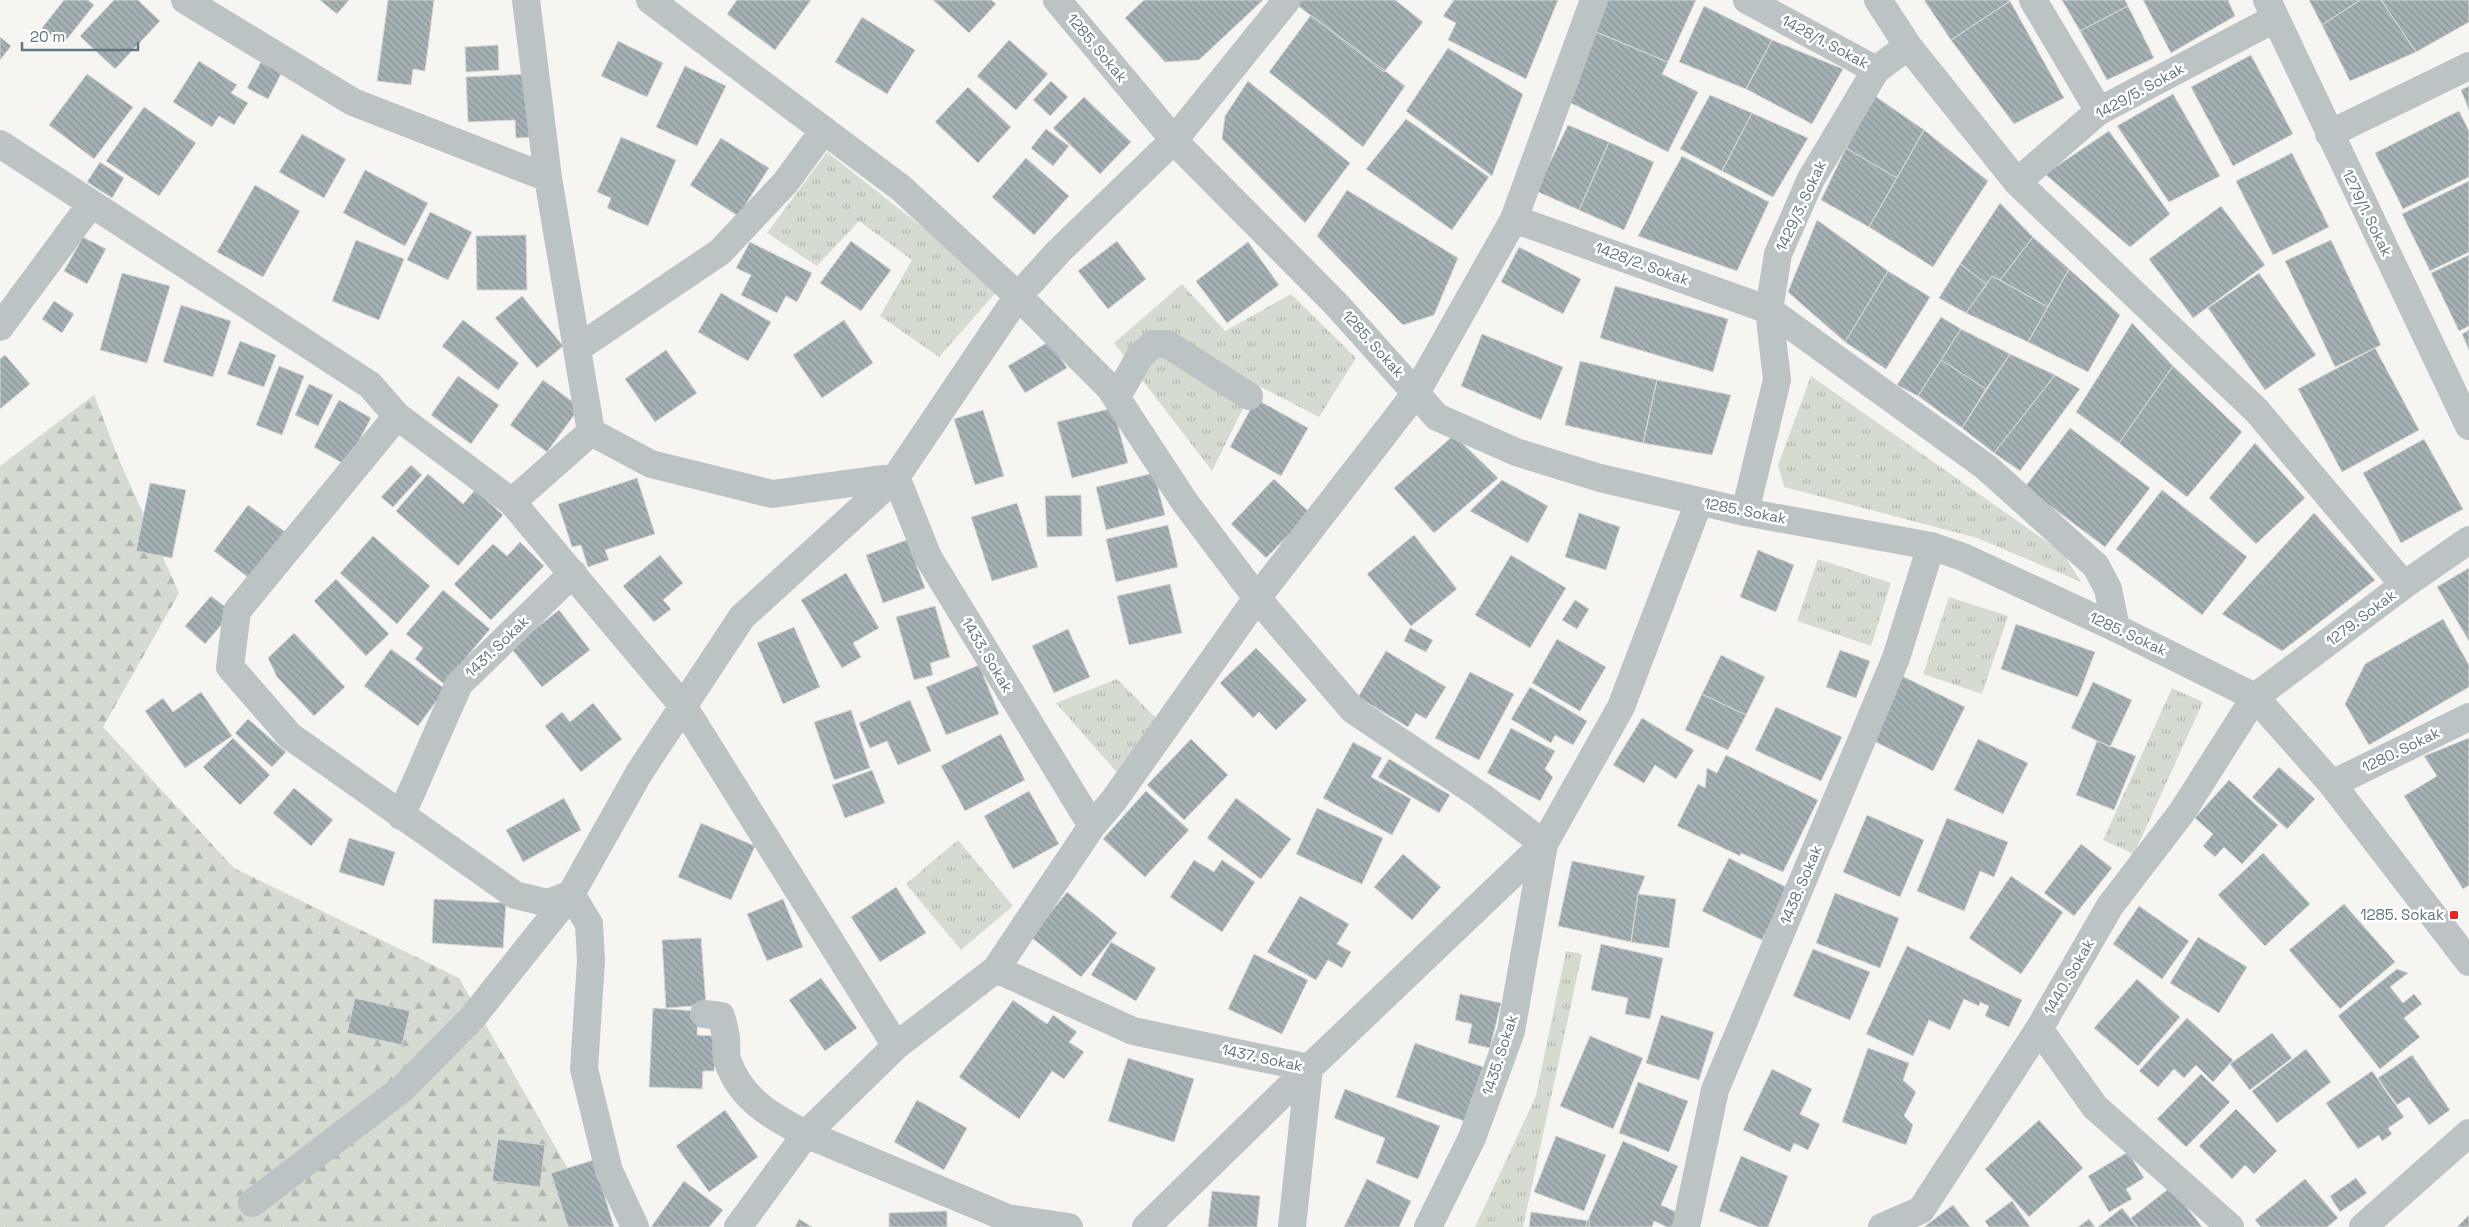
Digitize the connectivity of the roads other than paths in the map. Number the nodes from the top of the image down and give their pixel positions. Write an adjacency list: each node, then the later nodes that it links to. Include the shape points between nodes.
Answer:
1 (185, 0): 19 (street, via 353,102)
2 (526, 0): 19 (street)
3 (650, 0): 15 (street)
4 (1057, 0): 17 (street, 1285. Sokak)
5 (1287, 0): 17 (street)
6 (1594, 0): 22 (street)
7 (1747, 0): 13 (street, 1428/1. Sokak)
8 (1878, 0): 11 (street)
9 (2033, 0): 14 (street)
10 (2270, 9): 14 (street, 1429/5. Sokak); 16 (street, 1279/1. Sokak)
11 (1908, 46): 13 (street, 1429/3. Sokak); 20 (street)
12 (2469, 66): 16 (street)
13 (1876, 70): 24 (street, 1429/3. Sokak, via 1811,179 1778,254)
14 (2099, 111): 20 (street, 1429/5. Sokak)
15 (824, 130): 23 (street, via 901,188); 26 (street, via 785,183 720,252)
16 (2329, 134): 31 (street, 1279/1. Sokak)
17 (1174, 140): 23 (street, via 1059,251); 27 (street, 1285. Sokak, via 1337,304)
18 (0, 144): 21 (street)
19 (548, 178): 26 (street)
20 (2017, 182): 40 (street, via 2257,411)
21 (91, 204): 25 (street); 30 (street, via 370,385)
22 (1514, 219): 24 (street, 1428/2. Sokak); 27 (street)
23 (1018, 296): 29 (street); 33 (street)
24 (1769, 310): 36 (street, 1429/3. Sokak, via 1777,380); 42 (street, 1428/2. Sokak, via 1986,467 2096,566 2108,589)
25 (0, 327)
26 (578, 348): 32 (street)
27 (1416, 393): 35 (street, 1285. Sokak, via 1437,417 1516,452 1600,478); 41 (street)
28 (1249, 396): 29 (street, via 1167,344 1152,344 1140,356)
29 (1117, 397): 41 (street, via 1184,501)
30 (397, 416): 34 (street); 47 (street, via 237,611 230,666 290,736)
31 (2469, 426)
32 (591, 432): 33 (street, via 652,464 772,494); 34 (street)
33 (896, 477): 44 (street, via 742,617); 48 (street, 1433. Sokak, via 928,557)
34 (512, 502): 39 (street)
35 (1699, 502): 36 (street, 1285. Sokak); 49 (street, via 1621,707)
36 (1745, 512): 38 (street, 1285. Sokak)
37 (2469, 540): 40 (street, 1279. Sokak)
38 (1931, 546): 42 (street, 1285. Sokak, via 1962,557); 66 (street, 1438. Sokak, via 1896,658 1715,1090)
39 (573, 573): 44 (street); 47 (street, 1431. Sokak, via 459,684)
40 (2404, 585): 43 (street, 1279. Sokak)
41 (1257, 598): 48 (street, via 1114,800); 49 (street, via 1353,710 1481,796)
42 (2116, 628): 43 (street, 1285. Sokak)
43 (2255, 697): 46 (street, 1285. Sokak); 54 (street, 1440. Sokak, via 2182,812 2110,906)
44 (683, 706): 50 (street, via 639,773); 55 (street)
45 (2469, 717): 46 (street, 1280. Sokak)
46 (2332, 784): 51 (street, 1285. Sokak)
47 (401, 816): 50 (street, via 515,895 548,903)
48 (1092, 826): 52 (street)
49 (1544, 844): 56 (street, 1437. Sokak); 65 (street, 1435. Sokak, via 1511,1031 1472,1138)
50 (571, 894): 59 (street, via 472,1018 402,1089); 60 (street, via 589,924 591,961 584,1069 609,1171)
51 (2469, 962)
52 (996, 969): 55 (street); 56 (street, 1437. Sokak, via 1133,1031)
53 (704, 1014): 58 (street, via 721,1016 727,1060 747,1094 769,1116)
54 (2039, 1028): 67 (street, via 1921,1210); 68 (street, 1440. Sokak, via 2095,1107)
55 (896, 1046): 58 (street)
56 (1309, 1068): 63 (street); 64 (street)
57 (2469, 1133): 69 (street)
58 (806, 1134): 61 (street); 62 (street, via 1007,1218)
59 (252, 1203)
60 (635, 1227)
61 (738, 1227)
62 (1069, 1227)
63 (1146, 1227)
64 (1292, 1227)
65 (1428, 1227)
66 (1686, 1227)
67 (1882, 1227)
68 (2230, 1227)
69 (2363, 1227)

